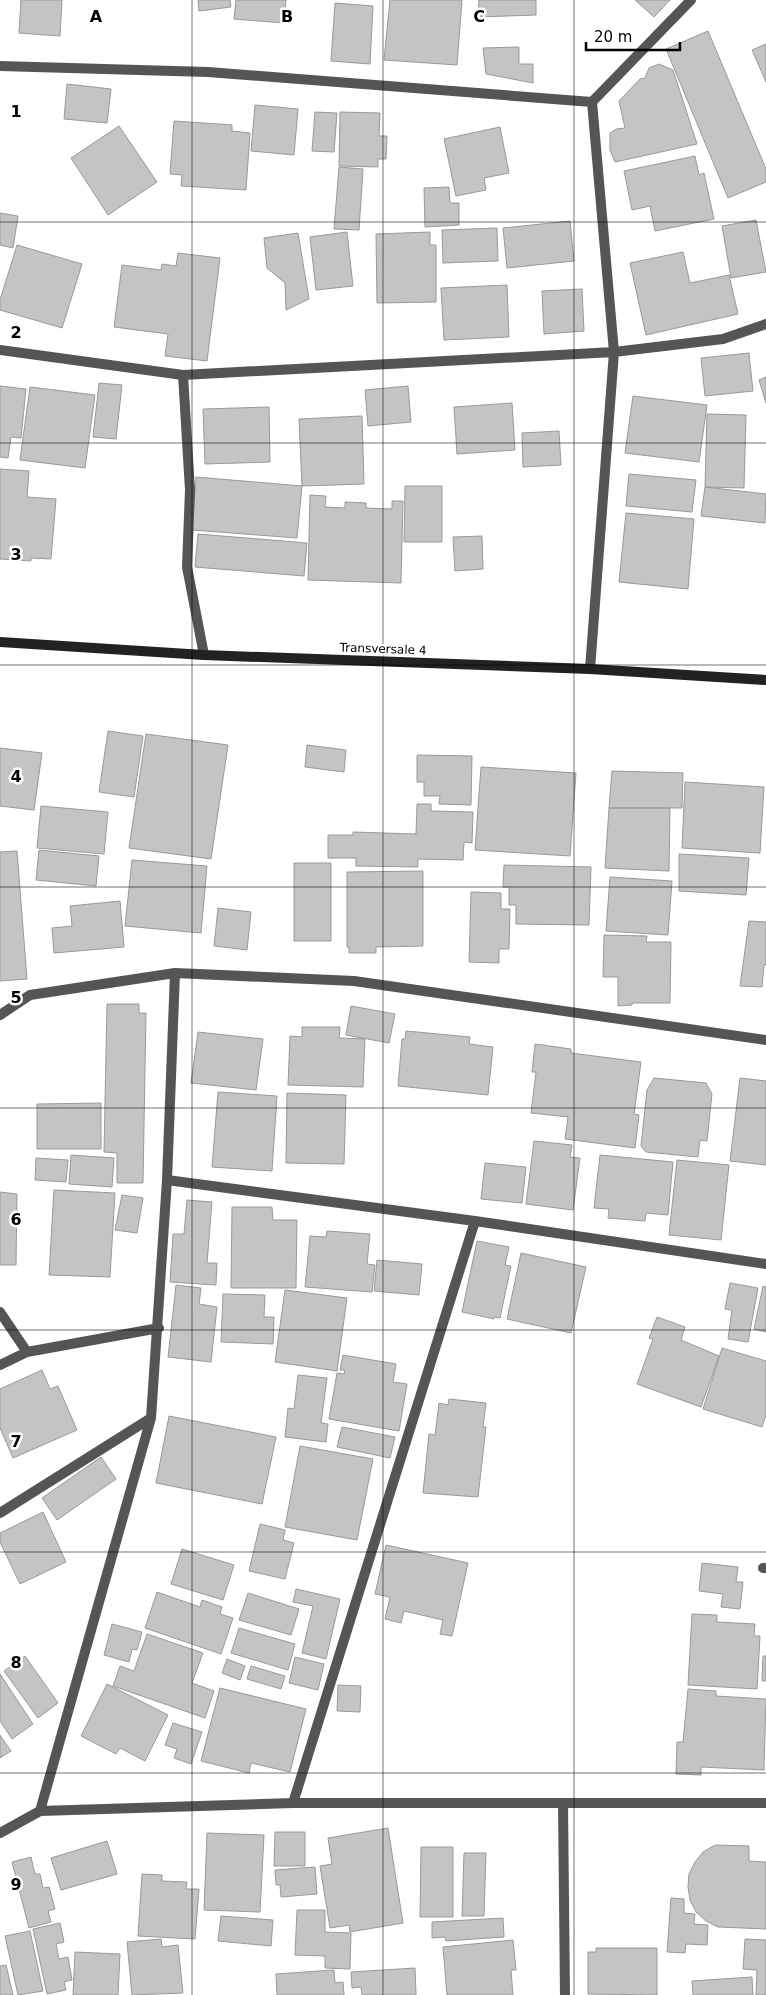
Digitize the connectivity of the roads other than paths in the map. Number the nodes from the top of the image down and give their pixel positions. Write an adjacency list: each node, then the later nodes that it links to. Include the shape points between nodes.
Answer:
1 (691, 0): 3 (street)
2 (0, 66): 3 (street, via 208,72)
3 (592, 102): 6 (street)
4 (766, 324): 6 (street, via 723,339)
5 (0, 350): 7 (street)
6 (614, 352): 7 (street); 10 (street)
7 (184, 375): 9 (street, via 190,490 186,567)
8 (0, 642): 9 (main road, Transversale 4)
9 (204, 655): 10 (main road, Transversale 4)
10 (590, 669): 11 (main road, Transversale 4)
11 (766, 680)
12 (175, 973): 13 (street, via 30,995); 14 (street, via 354,981); 15 (street)
13 (0, 1015)
14 (766, 1040)
15 (167, 1180): 16 (street); 19 (street)
16 (475, 1222): 17 (street); 24 (street)
17 (766, 1264)
18 (0, 1312): 20 (street)
19 (159, 1328): 20 (street); 22 (street)
20 (27, 1352): 21 (street)
21 (0, 1365)
22 (151, 1418): 23 (street); 27 (street)
23 (0, 1512)
24 (293, 1803): 25 (street); 27 (street)
25 (563, 1803): 26 (street); 29 (street)
26 (766, 1803)
27 (40, 1811): 28 (street)
28 (0, 1833)
29 (565, 1995)

